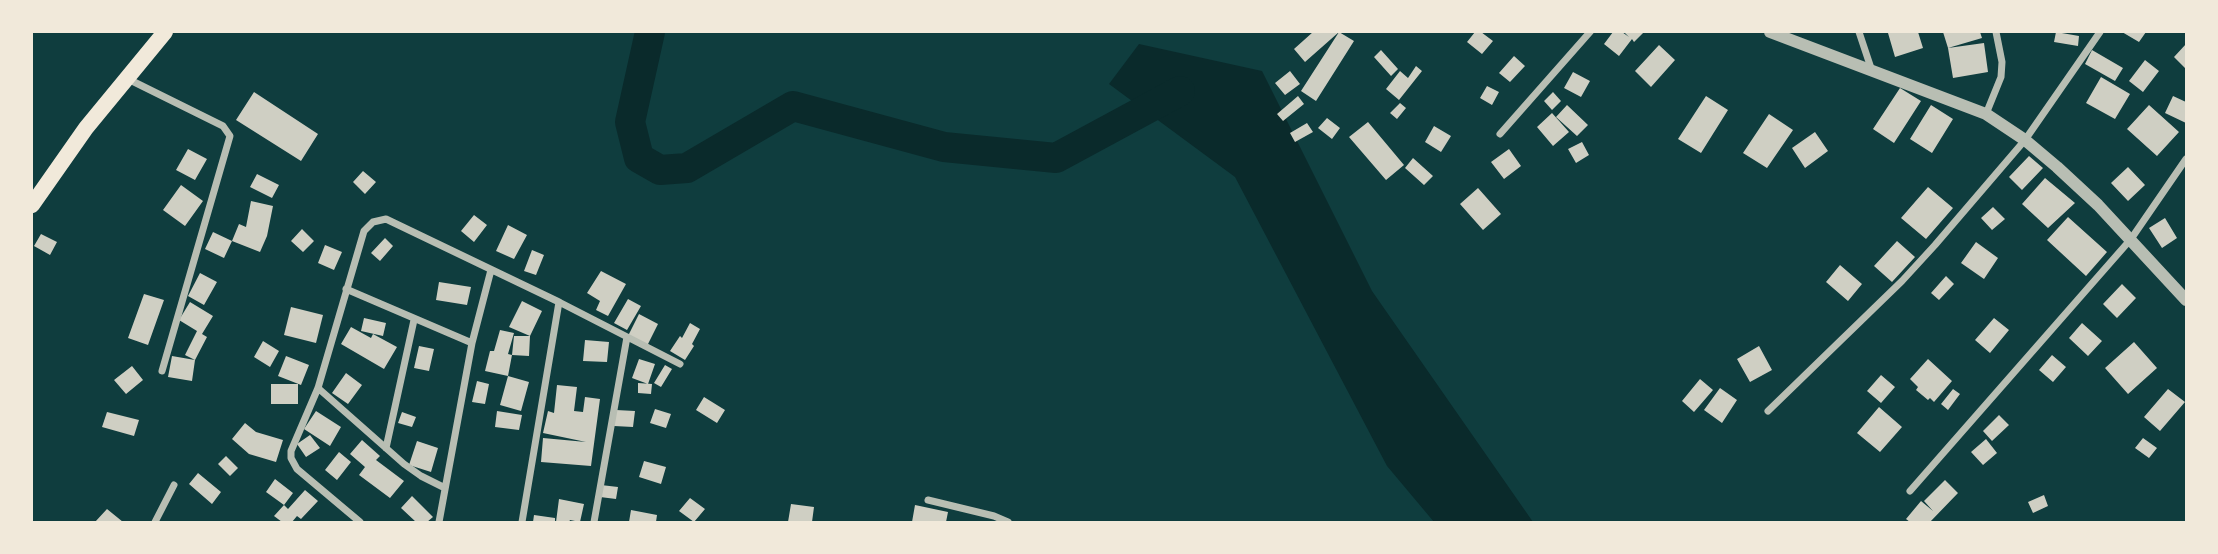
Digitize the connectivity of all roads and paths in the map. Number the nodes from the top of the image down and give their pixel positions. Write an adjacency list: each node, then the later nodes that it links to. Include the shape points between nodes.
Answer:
1 (165, 32): 8 (main road)
2 (1590, 32): 10 (street)
3 (1770, 32): 7 (street)
4 (1859, 32): 7 (street)
5 (1996, 32): 9 (street, via 2001,77)
6 (2100, 32): 11 (street)
7 (1872, 71): 9 (street)
8 (127, 78): 13 (main road); 23 (street, via 223,126 230,136)
9 (1986, 114): 11 (street)
10 (1500, 134)
11 (2025, 140): 14 (street); 25 (street, via 1902,281)
12 (2186, 159): 14 (street)
13 (32, 205)
14 (2131, 239): 17 (street); 29 (street)
15 (491, 270): 16 (street, via 379,219 364,231); 18 (street); 21 (street)
16 (346, 289): 19 (street); 24 (street)
17 (2186, 300)
18 (559, 302): 20 (street); 34 (street)
19 (414, 320): 21 (street); 26 (street)
20 (627, 337): 22 (street); 35 (street)
21 (472, 343): 28 (street)
22 (680, 364)
23 (162, 371)
24 (318, 388): 26 (street); 32 (street, via 291,458)
25 (1768, 411)
26 (386, 448): 28 (street, via 412,471)
27 (174, 485): 31 (street)
28 (445, 488): 33 (street)
29 (1910, 491)
30 (928, 499): 36 (street)
31 (155, 523)
32 (360, 523)
33 (439, 523)
34 (523, 523)
35 (594, 523)
36 (1008, 523)

